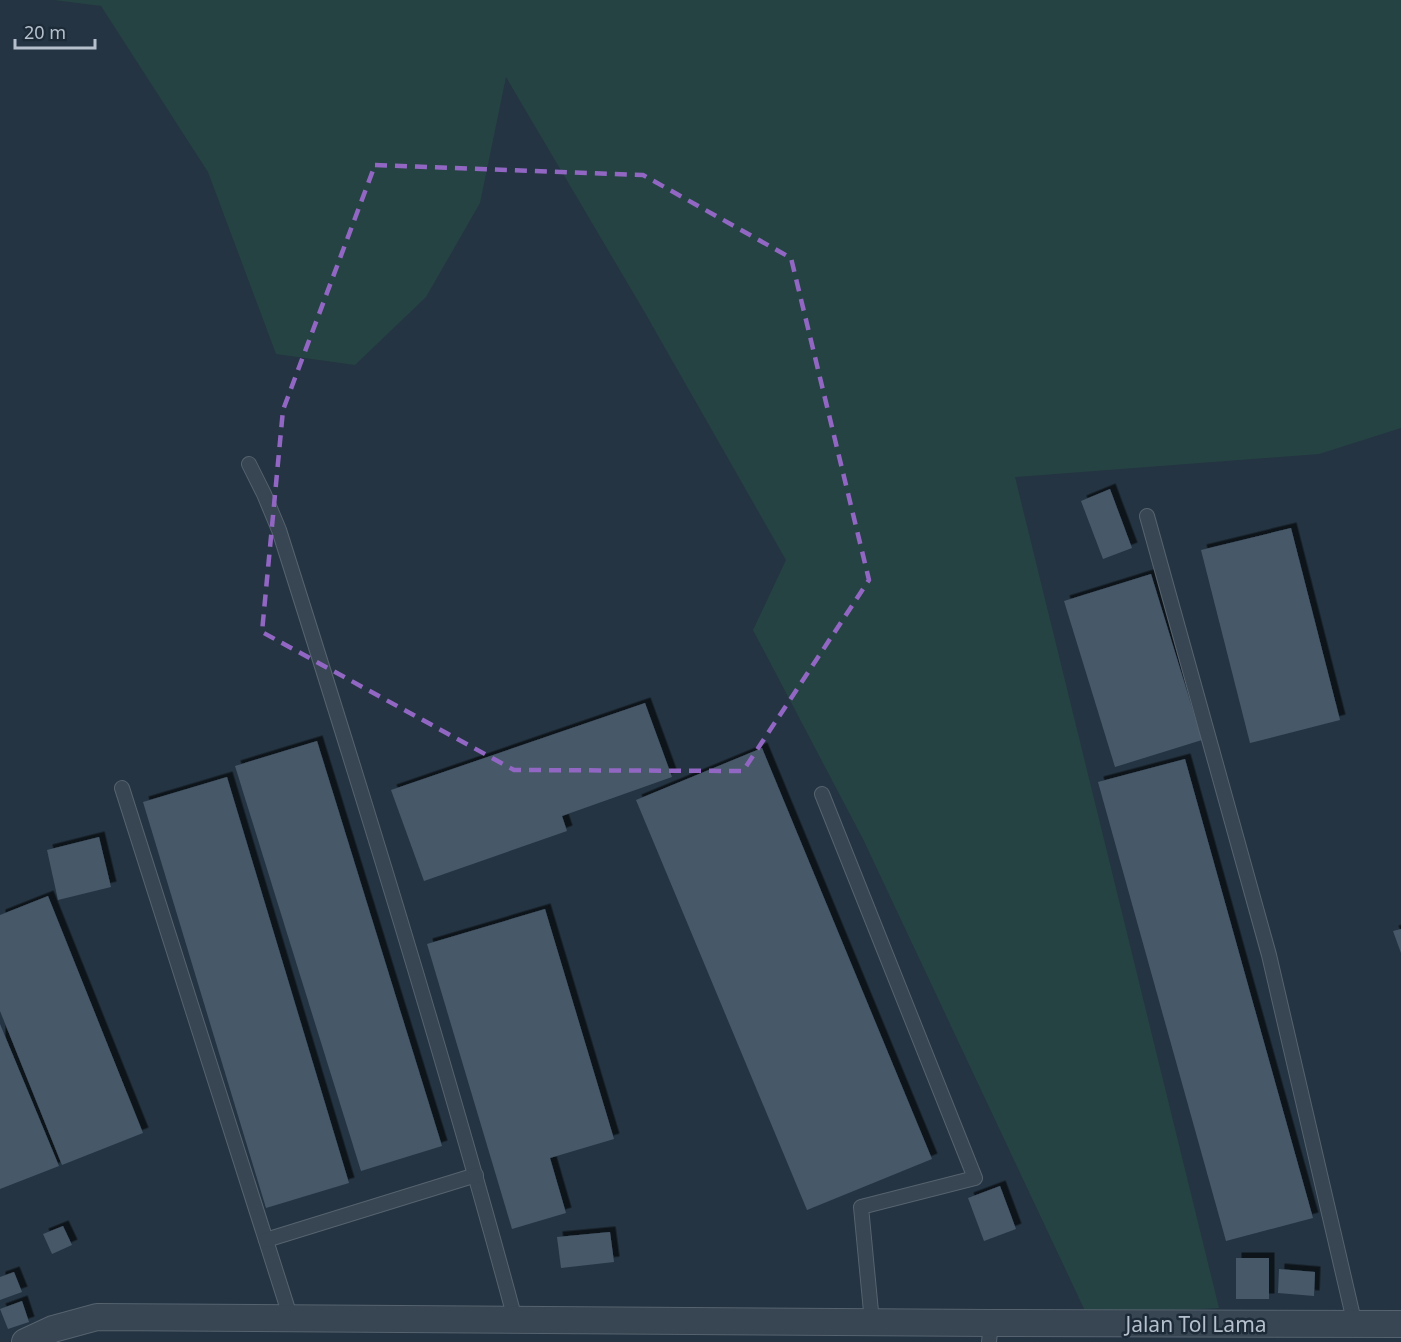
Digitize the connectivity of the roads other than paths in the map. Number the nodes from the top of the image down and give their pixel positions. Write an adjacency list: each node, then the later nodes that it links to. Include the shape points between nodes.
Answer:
1 (249, 464): 5 (lane, via 279,530 390,881)
2 (1147, 516): 11 (lane, via 1269,955)
3 (122, 788): 6 (lane)
4 (822, 794): 9 (lane, via 975,1178 861,1207)
5 (476, 1175): 6 (lane); 7 (lane)
6 (266, 1240): 8 (lane)
7 (515, 1318): 8 (street, Jalan Tol Lama); 9 (street, Jalan Tol Lama)
8 (291, 1319): 13 (street, Jalan Tol Lama, via 97,1317 53,1329)
9 (872, 1322): 12 (street, Jalan Tol Lama)
10 (1401, 1324): 11 (street, Jalan Tol Lama)
11 (1356, 1325): 12 (street, Jalan Tol Lama)
12 (990, 1333)
13 (25, 1342)

